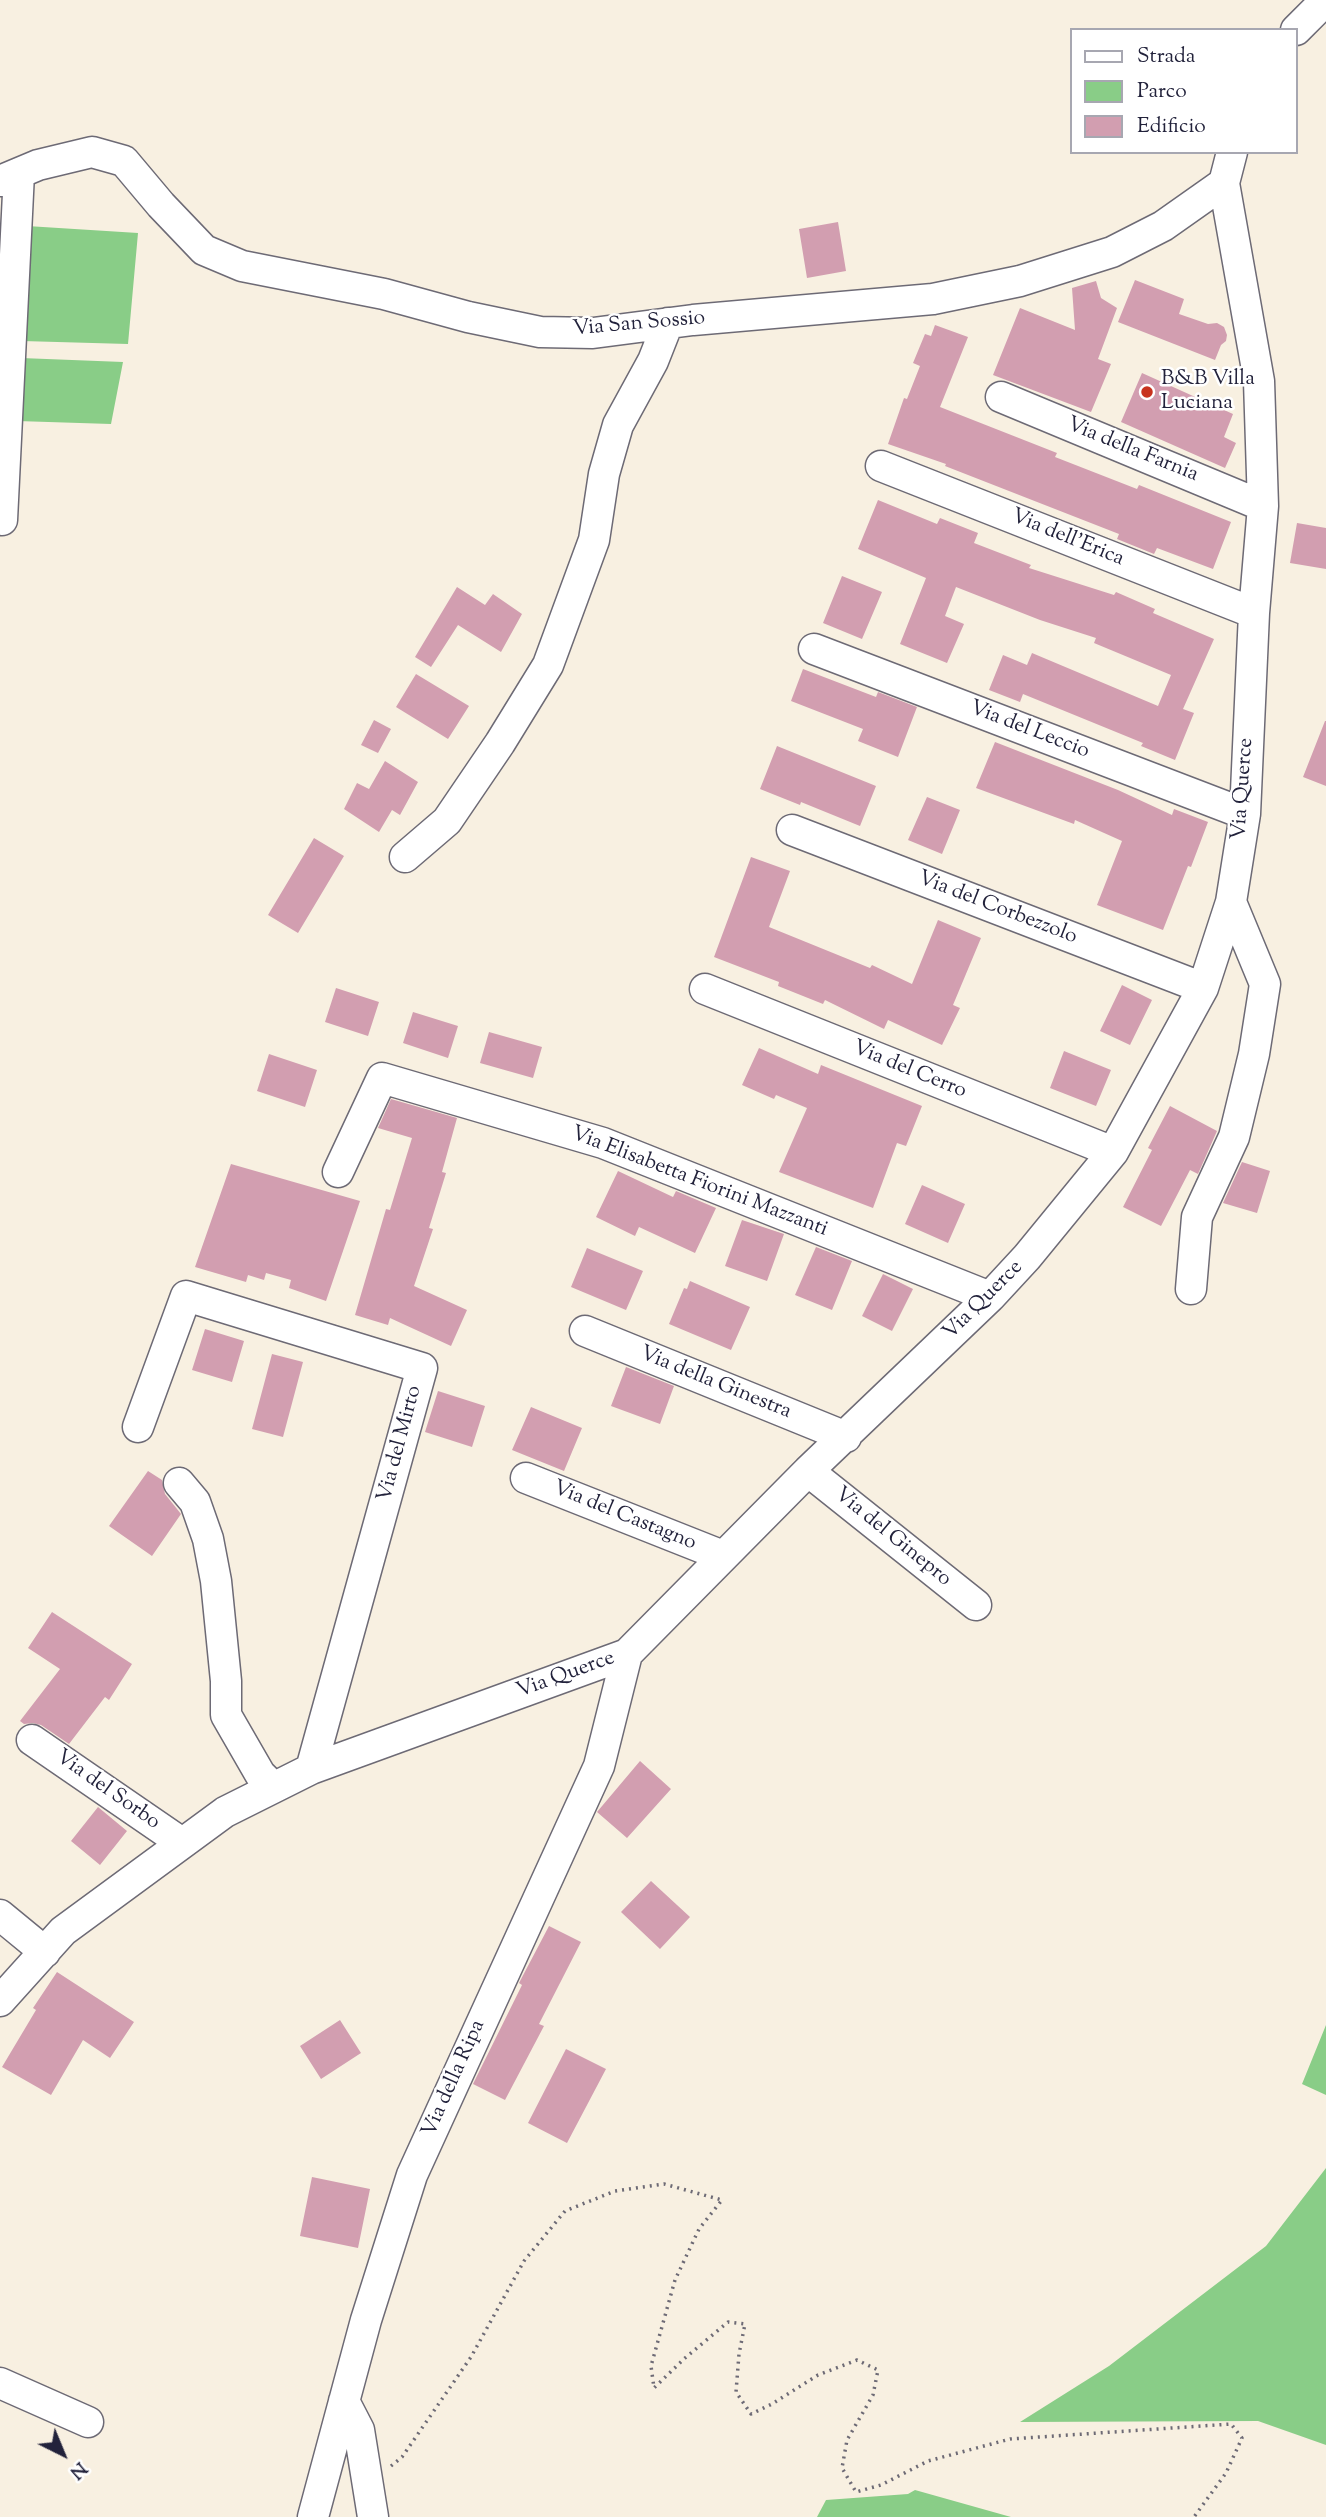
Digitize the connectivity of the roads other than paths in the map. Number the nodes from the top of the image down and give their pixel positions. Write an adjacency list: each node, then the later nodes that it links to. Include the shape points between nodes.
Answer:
1 (1326, 0): 2 (street)
2 (1298, 28)
3 (1231, 154): 5 (street, Via Querce)
4 (10, 177): 6 (street, Via San Sossio, via 92,152 124,161 204,250 242,265 540,332 593,333); 10 (street)
5 (1224, 183): 6 (street, Via San Sossio, via 1163,226 1112,252 1020,281 933,299); 9 (street, Via Querce, via 1259,381)
6 (668, 323): 15 (street, via 618,425 604,474 594,540 548,665 447,821)
7 (1001, 397): 9 (street, Via della Farnia)
8 (881, 466): 11 (street, Via dell'Erica)
9 (1263, 506): 11 (street, Via Querce)
10 (2, 520)
11 (1254, 613): 13 (street, Via Querce)
12 (814, 649): 13 (street, Via del Leccio)
13 (1245, 814): 16 (street, Via Querce)
14 (792, 830): 17 (street, Via del Corbezzolo)
15 (405, 857)
16 (1231, 902): 17 (street, Via Querce); 21 (street, via 1265,984 1234,1137 1197,1217)
17 (1203, 988): 19 (street, Via Querce)
18 (705, 989): 19 (street, Via del Cerro)
19 (1113, 1152): 22 (street, Via Querce)
20 (338, 1172): 22 (street, Via Elisabetta Fiorini Mazzanti, via 382,1077 603,1143)
21 (1191, 1289)
22 (990, 1297): 25 (street, Via Querce)
23 (585, 1331): 25 (street, Via della Ginestra)
24 (138, 1427): 33 (street, Via del Mirto, via 186,1297 422,1368)
25 (846, 1437): 26 (street, Via Querce)
26 (808, 1471): 29 (street, Via Querce); 30 (street, Via del Ginepro)
27 (526, 1478): 29 (street, Via del Castagno)
28 (179, 1483): 35 (street, via 195,1503 208,1539 216,1581 226,1715)
29 (723, 1556): 31 (street, Via Querce)
30 (976, 1605)
31 (627, 1654): 33 (street, Via Querce); 41 (street, Via della Ripa, via 599,1766 412,2175)
32 (32, 1740): 36 (street, Via del Sorbo)
33 (311, 1769): 35 (street, Via Querce)
34 (56, 1773): 36 (street)
35 (273, 1787): 36 (street, Via Querce, via 225,1812)
36 (176, 1847): 38 (street, Via Querce, via 63,1931)
37 (0, 1915): 38 (street)
38 (45, 1952): 39 (street, Via Querce)
39 (0, 2001)
40 (0, 2383): 42 (street)
41 (344, 2402): 43 (street, Via della Ripa); 44 (street, via 359,2430)
42 (88, 2422)
43 (313, 2517)
44 (373, 2517)

